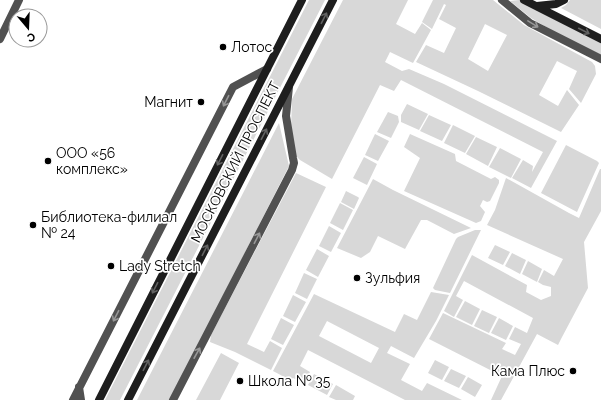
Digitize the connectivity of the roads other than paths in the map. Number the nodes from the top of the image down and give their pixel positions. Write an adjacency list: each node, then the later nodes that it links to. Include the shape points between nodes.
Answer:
1 (19, 0): 8 (street)
2 (302, 0): 11 (main road, МОСКОВСКИЙ ПРОСПЕКТ)
3 (333, 0): 12 (main road, МОСКОВСКИЙ ПРОСПЕКТ, one-way to 3)
4 (502, 0): 10 (street, one-way to 10, via 530,23)
5 (524, 0): 7 (main road)
6 (564, 0): 7 (main road, via 556,4)
7 (536, 6): 9 (main road, one-way to 9)
8 (0, 39)
9 (601, 40)
10 (601, 59)
11 (267, 69): 13 (street, one-way to 13, via 234,87); 16 (main road, МОСКОВСКИЙ ПРОСПЕКТ, one-way to 16)
12 (289, 86): 17 (main road, МОСКОВСКИЙ ПРОСПЕКТ, one-way to 12); 18 (street, one-way to 12, via 292,170 294,163 286,116)
13 (79, 387): 14 (street); 15 (street)
14 (73, 400)
15 (81, 400)
16 (98, 400)
17 (128, 400)
18 (173, 400)

